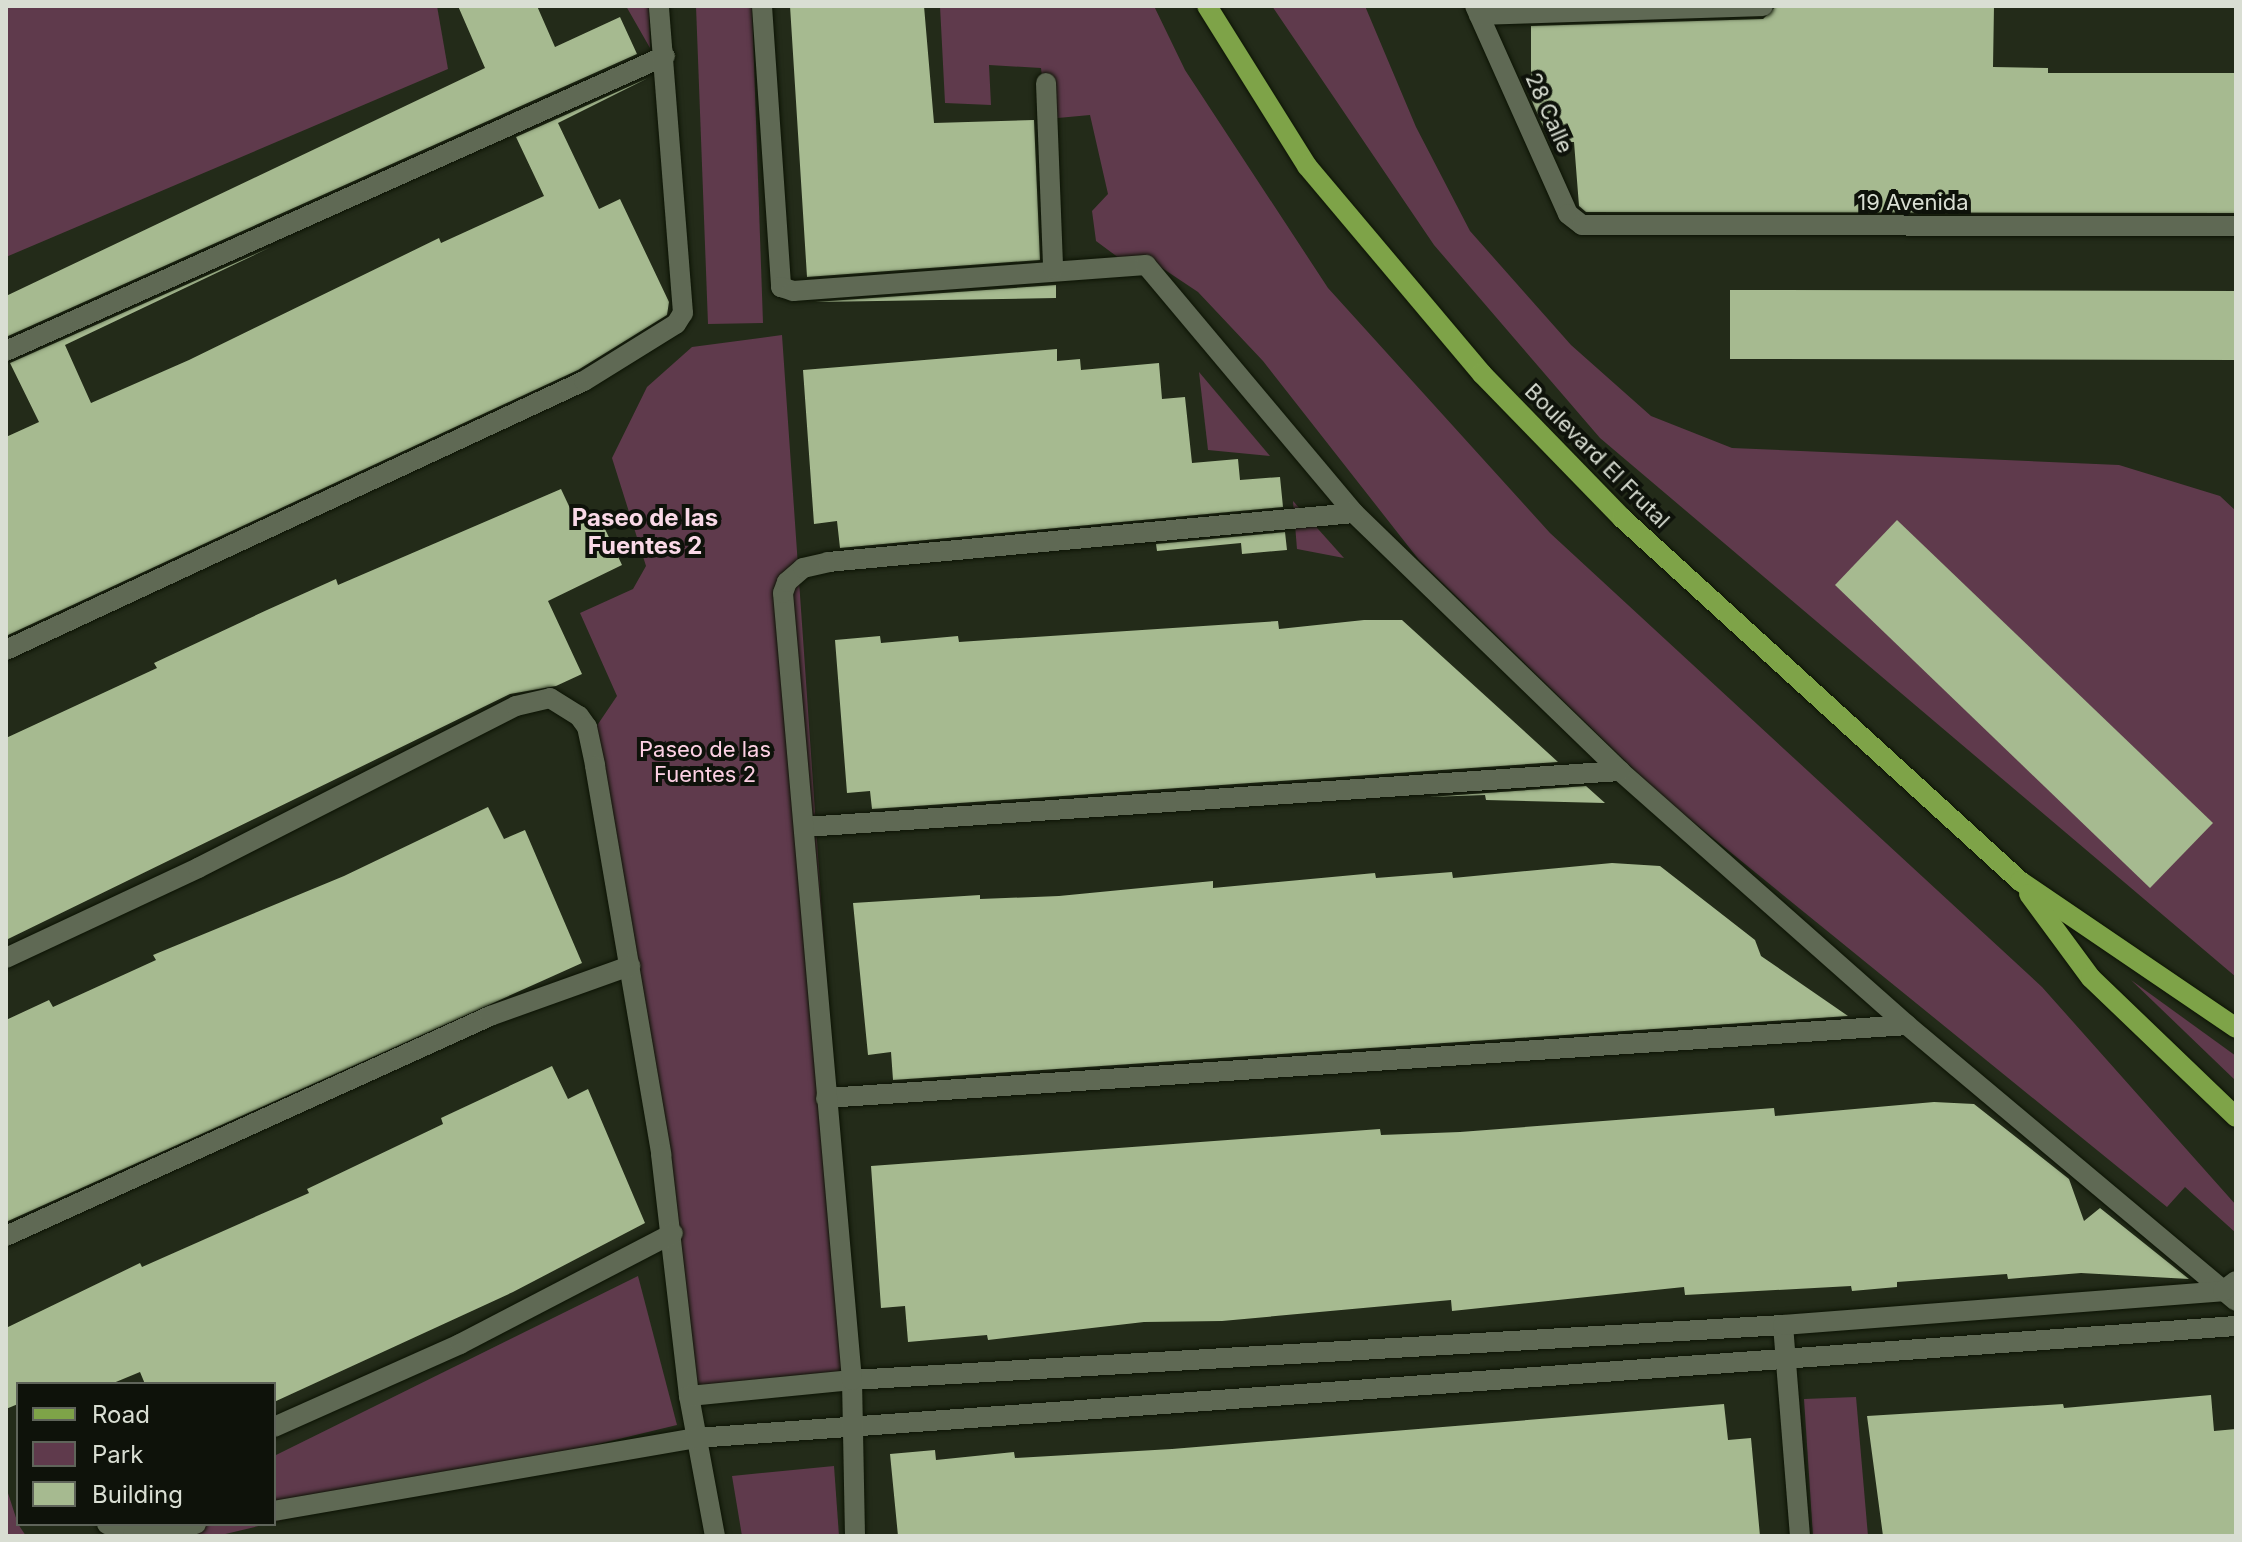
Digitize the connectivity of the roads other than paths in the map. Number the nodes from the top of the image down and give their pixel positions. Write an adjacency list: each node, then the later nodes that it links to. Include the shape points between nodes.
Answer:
1 (659, 6): 6 (street)
2 (762, 6): 10 (street, via 781,287 793,291)
3 (1207, 6): 16 (main road, Boulevard El Frutal, via 1307,166 1482,374 1622,518)
4 (1763, 6): 5 (street)
5 (1477, 10): 9 (street, 28 Calle, via 1568,214)
6 (665, 56): 11 (street); 13 (street, via 683,313 676,324 584,381)
7 (1046, 83): 10 (street)
8 (2236, 226): 9 (street, 19 Avenida)
9 (1591, 228)
10 (1053, 269): 12 (street, via 1138,263 1152,270)
11 (6, 351)
12 (1354, 513): 14 (street); 15 (street, via 828,562 798,570 783,593)
13 (6, 650)
14 (1620, 771): 15 (street); 19 (street)
15 (805, 827): 21 (street)
16 (2020, 881): 20 (main road, Boulevard El Frutal); 22 (main road, Boulevard El Frutal, via 2091,978)
17 (6, 958): 18 (street, via 198,868 516,706 550,698 587,727)
18 (630, 966): 23 (street); 24 (street, via 490,1016)
19 (1907, 1025): 21 (street); 25 (street)
20 (2236, 1028)
21 (826, 1098): 29 (street)
22 (2236, 1117)
23 (673, 1233): 30 (street); 31 (street, via 460,1344)
24 (6, 1236)
25 (2232, 1291): 26 (street)
26 (1783, 1325): 28 (street); 29 (street)
27 (2236, 1326): 28 (street)
28 (1786, 1362): 32 (street); 39 (street)
29 (852, 1380): 30 (street); 32 (street)
30 (689, 1396): 33 (street)
31 (276, 1426)
32 (852, 1428): 33 (street); 38 (street)
33 (696, 1438): 34 (street); 37 (street)
34 (276, 1511)
35 (112, 1526): 36 (street, via 133,1535)
36 (185, 1526)
37 (715, 1536)
38 (855, 1536)
39 (1800, 1536)

